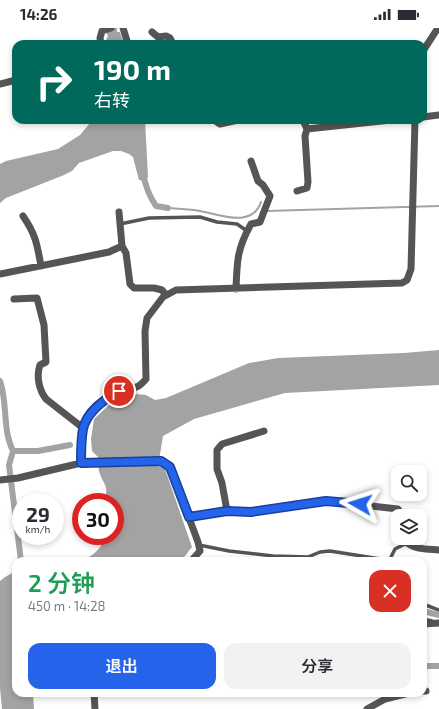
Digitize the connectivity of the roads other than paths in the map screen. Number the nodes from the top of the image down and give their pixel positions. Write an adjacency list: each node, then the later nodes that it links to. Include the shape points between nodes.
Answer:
1 (111, 28): 5 (street, via 102,31)
2 (123, 28): 6 (street)
3 (438, 28): 8 (street)
4 (152, 32): 7 (street, via 158,37 166,36)
5 (100, 40)
6 (127, 40)
7 (171, 40)
8 (430, 40): 9 (street); 10 (street)
9 (439, 40)
10 (427, 45)
11 (12, 81): 12 (street)
12 (0, 84)
13 (439, 115): 14 (street)
14 (427, 116)
15 (304, 124): 18 (street)
16 (353, 124): 18 (street)
17 (415, 124): 28 (street, via 411,269 407,280 402,283)
18 (306, 129): 20 (street, via 308,182 307,188)
19 (251, 161): 24 (street, via 258,181 270,196 260,222 251,224)
20 (297, 191)
21 (119, 212): 23 (street)
22 (23, 216): 26 (street, via 36,239)
23 (120, 224): 24 (lane, via 149,218 200,217 237,224); 25 (street)
24 (247, 231): 28 (street, via 240,244 237,258)
25 (122, 246): 26 (street, via 109,252); 29 (street, via 126,253 130,284 134,288 162,290)
26 (41, 266): 27 (street)
27 (0, 274)
28 (236, 289): 29 (street, via 176,290)
29 (166, 296): 31 (street, via 147,318 146,379 139,387 119,391 106,398 88,417)
30 (14, 299): 31 (street, via 38,298 44,325 46,362 40,365 37,372 42,393)
31 (83, 428): 33 (street)
32 (264, 431): 36 (street, via 222,444 218,450 217,469)
33 (81, 463): 34 (street); 37 (street, via 161,461 170,467)
34 (0, 480)
35 (398, 509): 36 (street, via 326,501 251,512)
36 (227, 511): 37 (street)
37 (189, 517): 40 (street)
38 (401, 545): 46 (lane)
39 (409, 545): 41 (street)
40 (199, 546): 42 (street, via 200,551); 44 (lane, via 273,556)
41 (439, 550)
42 (195, 557)
43 (308, 557): 45 (lane, via 330,551)
44 (308, 557)
45 (368, 557)
46 (391, 557)
47 (427, 606): 48 (lane)
48 (439, 610)
49 (427, 620): 50 (lane)
50 (439, 623): 51 (street)
51 (427, 624)
52 (94, 697): 54 (street)
53 (385, 697): 55 (street)
54 (95, 709)
55 (367, 709)

